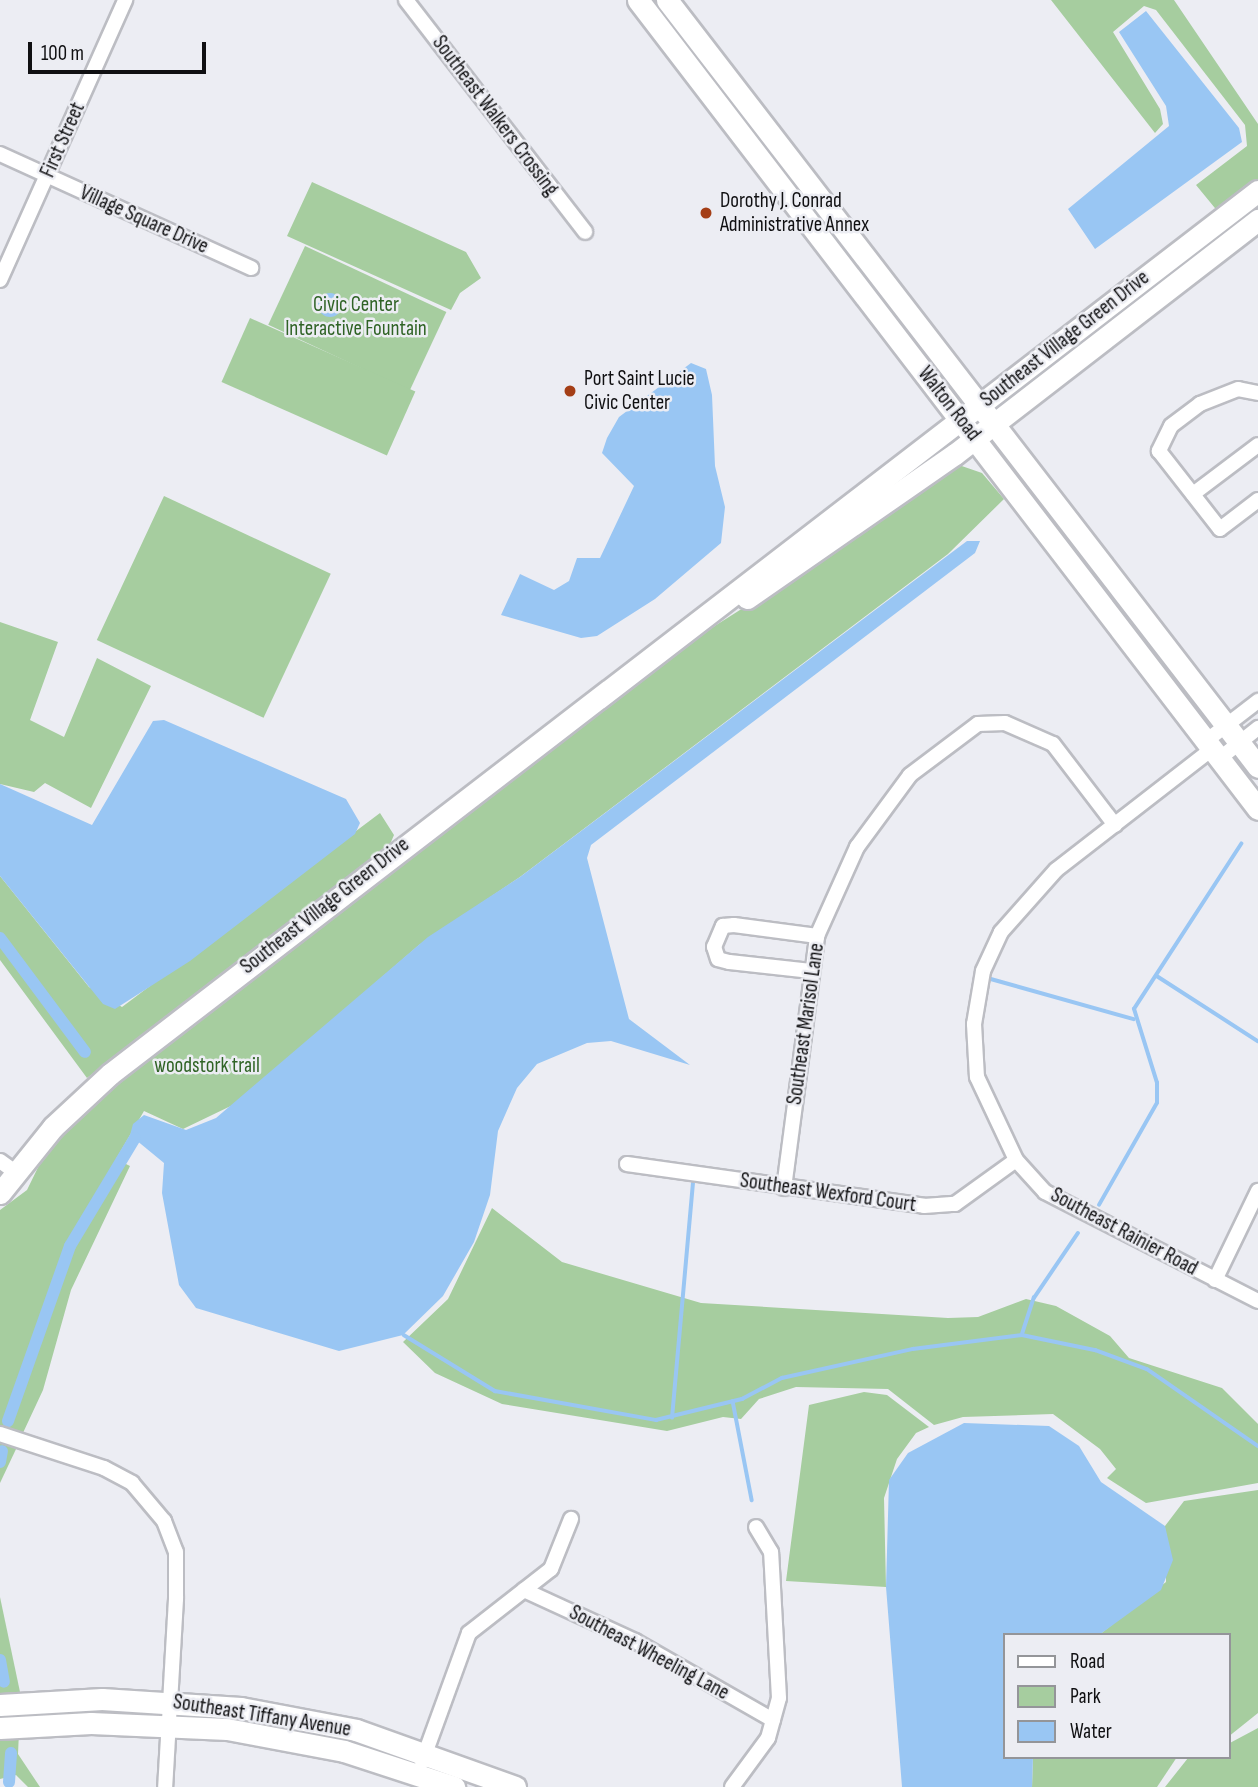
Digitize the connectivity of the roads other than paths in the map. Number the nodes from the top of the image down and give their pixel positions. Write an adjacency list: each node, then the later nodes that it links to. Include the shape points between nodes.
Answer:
1 (125, 0): 9 (street, First Street)
2 (406, 0): 13 (street, Southeast Walkers Crossing)
3 (638, 0): 5 (street, Walton Road)
4 (667, 0): 6 (street, Walton Road)
5 (652, 18): 6 (street, via 677,33 720,85); 7 (street, Walton Road)
6 (747, 102): 11 (street, Walton Road)
7 (723, 112): 11 (street, via 746,123); 18 (street, Walton Road)
8 (0, 154): 9 (street, Village Square Drive)
9 (48, 176): 14 (street, Village Square Drive); 15 (street, First Street)
10 (1258, 191): 17 (street, Southeast Village Green Drive)
11 (820, 199): 17 (street, Walton Road)
12 (1258, 220): 19 (street, Southeast Village Green Drive)
13 (585, 232)
14 (251, 268)
15 (0, 280)
16 (1258, 393): 22 (street, via 1238,389 1200,404 1171,426 1159,451)
17 (979, 405): 18 (street, Southeast Village Green Drive); 19 (street, Walton Road)
18 (961, 419): 20 (street, Walton Road); 24 (street, Southeast Village Green Drive)
19 (994, 424): 20 (street, Southeast Village Green Drive); 26 (street, Walton Road)
20 (975, 438): 24 (street, Southeast Village Green Drive, via 780,578); 29 (street, Walton Road)
21 (1258, 445): 22 (street)
22 (1193, 495): 23 (street, via 1220,529)
23 (1258, 500)
24 (673, 643): 37 (street, Southeast Village Green Drive, via 110,1074)
25 (1258, 701): 26 (street)
26 (1226, 726): 28 (street, Walton Road); 29 (street)
27 (1258, 728): 28 (street)
28 (1239, 743): 29 (street); 30 (street, Walton Road)
29 (1212, 750): 31 (street, Walton Road); 32 (street, Southeast Rainier Road)
30 (1258, 767)
31 (1258, 809)
32 (1115, 825): 33 (street, Southeast Marisol Lane, via 1053,744 1005,723 978,724 944,744 883,807 857,847); 35 (street, Southeast Rainier Road, via 1025,900 983,971 974,1024 977,1077)
33 (817, 936): 34 (street, Southeast Marisol Lane); 34 (street, via 723,926 714,947 718,959 729,962)
34 (811, 971): 38 (street, Southeast Marisol Lane)
35 (1016, 1160): 38 (street, Southeast Wexford Court, via 956,1204); 40 (street, Southeast Rainier Road, via 1045,1192 1092,1221)
36 (627, 1164): 38 (street, Southeast Wexford Court)
37 (4, 1180)
38 (784, 1188)
39 (1258, 1191): 40 (street)
40 (1215, 1280): 41 (street, Southeast Rainier Road)
41 (1258, 1301)
42 (0, 1434): 46 (street, via 104,1468 132,1483 164,1521 176,1552)
43 (571, 1518): 45 (street, via 551,1569)
44 (756, 1527): 48 (street, via 771,1552 779,1698)
45 (524, 1590): 48 (street, Southeast Wheeling Lane, via 635,1642); 51 (street, via 468,1633)
46 (170, 1700): 47 (street, Southeast Tiffany Avenue); 49 (street); 51 (street, Southeast Tiffany Avenue, via 356,1730)
47 (0, 1704)
48 (773, 1720): 56 (street)
49 (168, 1723): 50 (street, Southeast Tiffany Avenue); 52 (street, Southeast Tiffany Avenue, via 344,1751); 53 (street)
50 (0, 1728)
51 (426, 1752): 52 (street); 55 (street, Southeast Tiffany Avenue)
52 (418, 1773): 54 (street, Southeast Tiffany Avenue)
53 (164, 1787)
54 (454, 1787)
55 (514, 1787)
56 (732, 1787)

